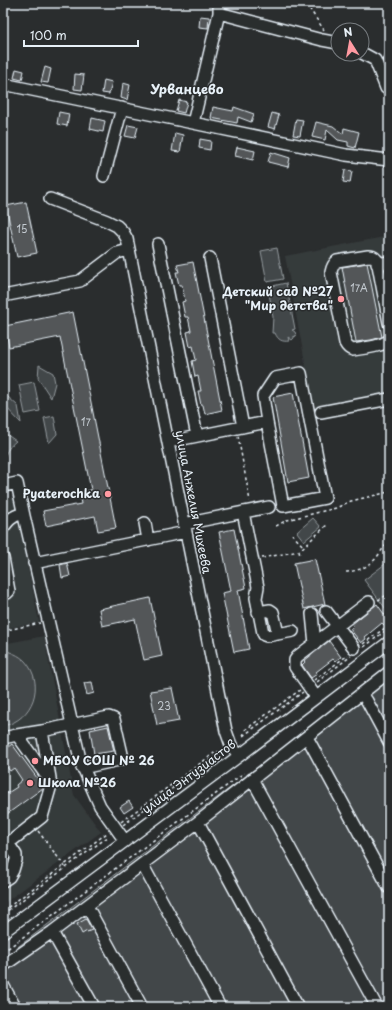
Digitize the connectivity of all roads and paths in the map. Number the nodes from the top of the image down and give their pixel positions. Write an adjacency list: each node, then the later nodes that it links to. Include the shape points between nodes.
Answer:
1 (307, 3): 3 (path)
2 (219, 8): 4 (street); 11 (street)
3 (326, 33)
4 (330, 42)
5 (370, 57): 9 (street, via 375,60 386,88)
6 (389, 60): 7 (street)
7 (389, 64)
8 (3, 84): 10 (street)
9 (389, 88)
10 (122, 108): 11 (street); 13 (street)
11 (193, 123): 12 (street, via 346,155)
12 (389, 160)
13 (104, 176)
14 (50, 199): 16 (street, улица Анжелия Михеева, via 117,226 127,239)
15 (158, 244): 27 (street)
16 (129, 250): 20 (street, via 117,253 80,281); 28 (street, улица Анжелия Михеева)
17 (210, 258): 26 (street, via 238,401)
18 (389, 262): 19 (street)
19 (377, 264): 21 (street); 22 (street, via 377,260 372,256 337,261 332,266 332,272 346,346 353,350 380,345)
20 (3, 296)
21 (389, 323)
22 (389, 340)
23 (389, 399): 24 (street)
24 (321, 412)
25 (267, 422): 25 (street, via 283,506 325,498 301,373 275,378 263,396); 26 (street)
26 (240, 428): 27 (street); 32 (path)
27 (197, 436): 28 (street)
28 (168, 442): 38 (street, улица Анжелия Михеева)
29 (3, 486): 33 (street, via 17,483)
30 (389, 492): 36 (path, via 287,520)
31 (269, 507): 32 (street)
32 (248, 512): 38 (street); 46 (street)
33 (24, 516): 37 (street, via 21,514 13,517); 47 (street)
34 (145, 523): 40 (street)
35 (328, 524): 42 (path)
36 (276, 526)
37 (3, 528)
38 (185, 528): 40 (street); 71 (street, улица Анжелия Михеева, via 226,731)
39 (292, 534): 42 (path)
40 (148, 540): 47 (street)
41 (389, 543): 48 (path, via 368,566)
42 (304, 546): 43 (path)
43 (299, 550): 44 (path); 46 (path)
44 (300, 556)
45 (3, 558): 49 (street, via 9,590)
46 (252, 560): 58 (street, via 263,634 267,636)
47 (34, 563): 55 (street)
48 (346, 572)
49 (3, 594)
50 (389, 594): 51 (path)
51 (387, 596)
52 (369, 602): 56 (street)
53 (326, 611): 56 (street)
54 (312, 614): 60 (street)
55 (48, 622): 57 (path); 65 (street)
56 (338, 626): 60 (street); 61 (street)
57 (3, 631)
58 (293, 631)
59 (389, 642): 64 (street, улица Энтузиастов)
60 (315, 644): 64 (street, via 298,656 295,667)
61 (354, 648)
62 (389, 672): 63 (street)
63 (362, 694): 68 (street); 70 (street)
64 (316, 697): 71 (street, улица Энтузиастов)
65 (71, 724): 66 (street); 72 (street); 72 (street, via 109,717 116,721 122,758)
66 (42, 730): 67 (street); 74 (street)
67 (17, 736): 69 (street); 74 (street)
68 (307, 737): 73 (street); 81 (street)
69 (3, 738)
70 (389, 742)
71 (239, 756): 77 (street, улица Энтузиастов)
72 (82, 768): 77 (street, via 100,806)
73 (250, 775): 75 (street); 85 (path); 95 (street)
74 (51, 782): 76 (street, via 43,817)
75 (198, 822): 78 (street); 94 (street)
76 (32, 825): 79 (path); 80 (street, via 10,842 16,860 13,870)
77 (125, 841): 83 (street, улица Энтузиастов)
78 (142, 864): 82 (street); 93 (street)
79 (66, 868)
80 (3, 881)
81 (389, 888)
82 (87, 906): 84 (street); 92 (street)
83 (3, 932)
84 (52, 932): 86 (street); 91 (street)
85 (3, 952)
86 (3, 966)
87 (3, 984): 90 (street)
88 (3, 1001): 89 (street)
89 (7, 1007)
90 (15, 1007)
91 (94, 1007)
92 (142, 1007)
93 (220, 1007)
94 (298, 1007)
95 (377, 1007)

